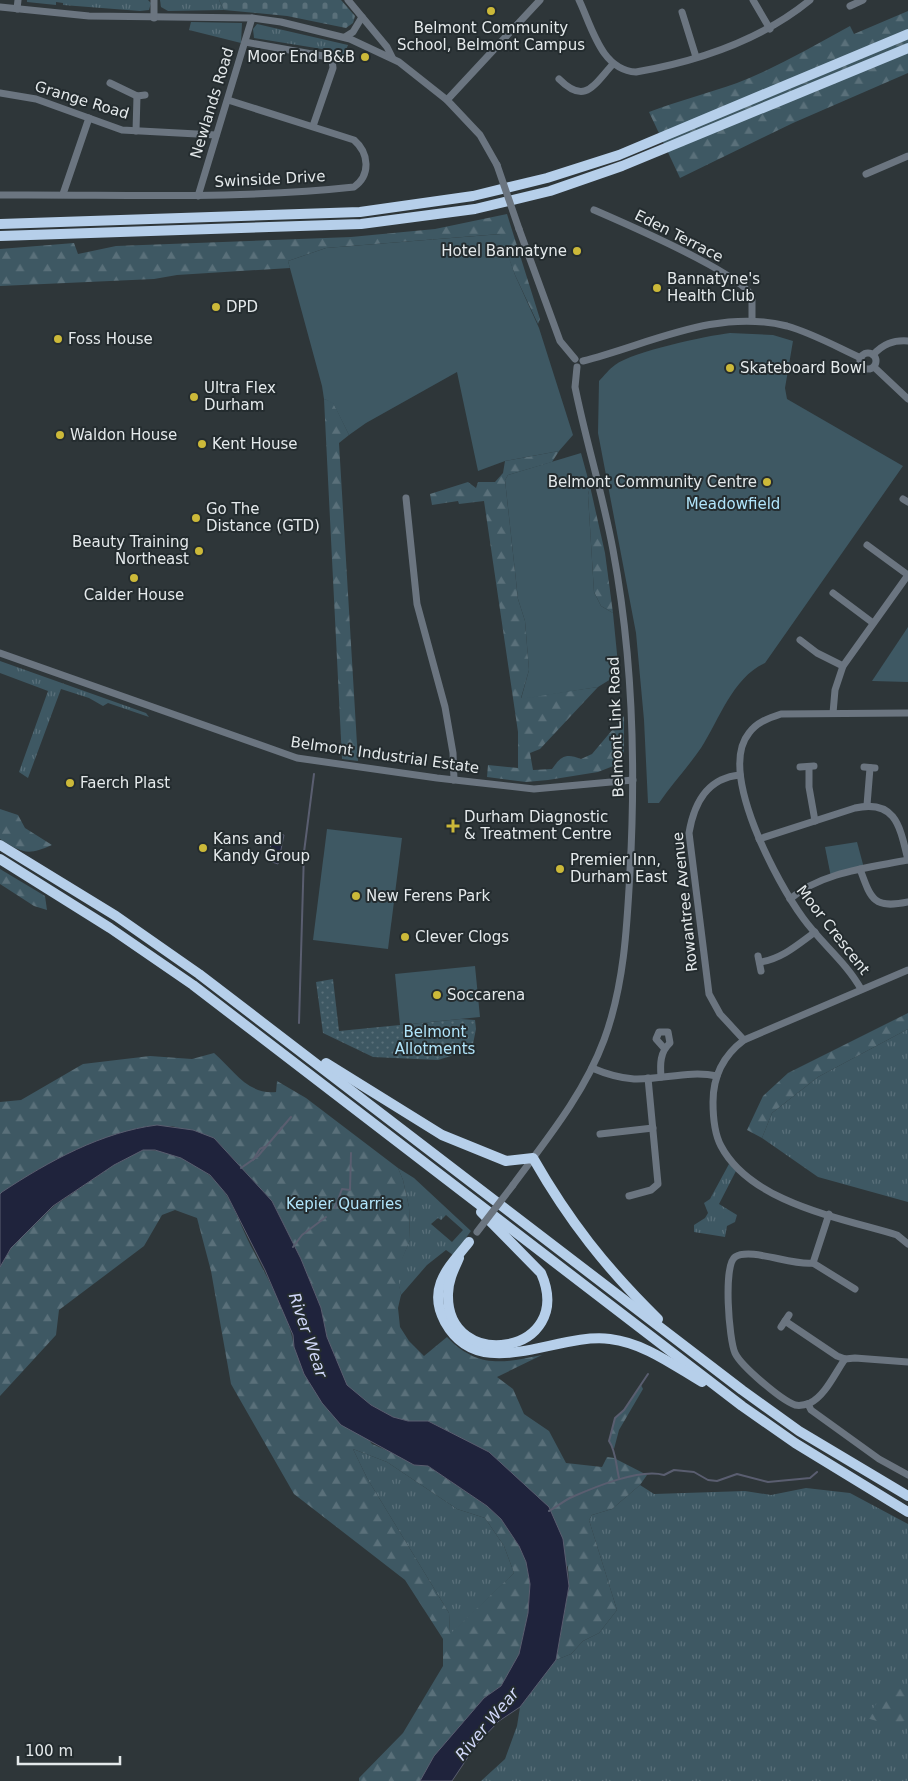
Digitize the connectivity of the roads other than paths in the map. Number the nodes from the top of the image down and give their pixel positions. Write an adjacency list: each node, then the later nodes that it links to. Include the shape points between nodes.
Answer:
1 (18, 0): 11 (street)
2 (154, 0): 14 (street)
3 (348, 0): 13 (street)
4 (540, 0): 30 (street)
5 (579, 0): 23 (street, via 601,47)
6 (753, 0): 16 (street)
7 (810, 0): 16 (street)
8 (860, 0): 9 (street)
9 (850, 6)
10 (0, 7): 11 (street)
11 (17, 9): 14 (street)
12 (682, 12): 22 (street)
13 (362, 17): 18 (street, via 353,32); 21 (street)
14 (154, 18): 15 (street)
15 (252, 18): 18 (street); 19 (street, Newlands Road)
16 (770, 30): 22 (street, via 731,47)
17 (908, 34): 41 (highway, via 619,155 547,178 473,196 360,212)
18 (345, 37): 21 (street)
19 (245, 42): 29 (street, Newlands Road); 32 (street, via 332,60 333,68)
20 (908, 48): 42 (highway, via 604,172 475,209 361,224)
21 (392, 57): 30 (street)
22 (696, 57): 23 (street, via 636,72 625,71)
23 (613, 64): 24 (street, via 585,92 570,89)
24 (559, 78)
25 (110, 83): 28 (street)
26 (0, 93): 31 (street, Grange Road, via 36,99)
27 (145, 95): 28 (street)
28 (137, 96): 33 (street)
29 (228, 100): 32 (street, Swinside Drive); 34 (street, Newlands Road)
30 (447, 100): 47 (street, bridge, via 480,135 497,165 560,341)
31 (89, 118): 33 (street, Grange Road, via 122,130); 37 (street)
32 (313, 126): 39 (street, Swinside Drive, via 347,137 361,146 366,166 364,176 354,187 299,193)
33 (136, 131): 34 (street, Grange Road)
34 (216, 135): 39 (street, Newlands Road)
35 (908, 156): 36 (street)
36 (866, 174)
37 (63, 194): 38 (street, Swinside Drive); 39 (street, Swinside Drive)
38 (0, 195)
39 (198, 196)
40 (594, 210): 43 (street, Eden Terrace, via 705,263 742,285 752,296)
41 (0, 224)
42 (0, 236)
43 (752, 320): 46 (street, via 788,326); 47 (street, via 713,322)
44 (908, 341): 45 (street, via 894,341)
45 (873, 356): 46 (street, via 868,353); 48 (street)
46 (861, 358): 48 (street, via 860,364 864,368)
47 (578, 362): 64 (street, Belmont Link Road, via 575,387 613,550 624,615 631,683)
48 (874, 367): 49 (street)
49 (908, 399)
50 (406, 498): 63 (street, via 412,580 448,720)
51 (867, 545): 52 (street)
52 (908, 575): 54 (street)
53 (834, 594): 54 (street)
54 (873, 623): 57 (street)
55 (800, 640): 57 (street)
56 (0, 653): 63 (street, Belmont Industrial Estate, via 278,753 329,764)
57 (843, 666): 58 (street, via 835,690)
58 (833, 713): 59 (street, Moor Crescent); 62 (street, Moor Crescent, via 781,714 762,721 748,734 741,755)
59 (908, 713)
60 (800, 766): 66 (street, via 811,766 809,787)
61 (870, 768): 65 (street)
62 (740, 775): 67 (street, Moor Crescent); 79 (street, Rowantree Avenue, via 725,776 700,798 692,814 689,833 709,994 720,1014)
63 (454, 780): 64 (street, Belmont Industrial Estate, via 548,789)
64 (633, 780): 81 (street, Belmont Link Road, via 628,910 620,984 611,1019)
65 (867, 805): 66 (street); 70 (street, via 880,807 895,817)
66 (815, 820): 67 (street)
67 (759, 839): 72 (street, Moor Crescent)
68 (0, 845): 78 (highway, via 116,916)
69 (0, 859): 88 (highway, via 193,985)
70 (908, 860): 71 (street)
71 (860, 869): 72 (street, via 810,886); 73 (street, via 876,902 884,905)
72 (790, 899): 74 (street, Moor Crescent)
73 (908, 902)
74 (815, 932): 76 (street, via 776,959 759,959); 77 (street, Moor Crescent, via 850,970)
75 (908, 970): 77 (street)
76 (761, 971)
77 (861, 989): 79 (street)
78 (260, 1020): 87 (highway, via 442,1135 506,1161); 97 (highway)
79 (744, 1040): 82 (street, via 729,1053)
80 (664, 1048): 83 (street)
81 (592, 1068): 84 (street, via 624,1078); 87 (street, Belmont Link Road, via 567,1112)
82 (717, 1076): 83 (street, via 688,1074); 90 (street, via 713,1117 728,1157 775,1195)
83 (661, 1077): 84 (street)
84 (648, 1078): 85 (street)
85 (653, 1128): 86 (street); 89 (street, via 658,1184 651,1190)
86 (600, 1134)
87 (533, 1158): 91 (street, Belmont Link Road, bridge); 97 (highway, via 561,1206 604,1263)
88 (459, 1189): 93 (highway, via 541,1272 548,1297 544,1316 533,1332 510,1345 496,1346 483,1344 461,1330 451,1313 448,1294); 101 (highway)
89 (629, 1196)
90 (829, 1214): 92 (street, via 897,1235); 94 (street)
91 (470, 1242): 93 (highway)
92 (908, 1244)
93 (461, 1252): 101 (highway, via 443,1275 438,1296 444,1320 458,1340 468,1346 479,1352 500,1354 581,1338 624,1342 650,1352)
94 (813, 1263): 95 (street); 100 (street, via 746,1254 736,1256 730,1262 728,1274 730,1336 735,1353 753,1375 794,1405)
95 (855, 1289)
96 (785, 1321): 98 (street)
97 (687, 1349): 103 (highway, via 799,1431)
98 (845, 1359): 99 (street); 100 (street, via 818,1397)
99 (908, 1362)
100 (808, 1404): 102 (street, via 811,1410)
101 (742, 1406): 104 (highway, via 795,1443)
102 (908, 1475)
103 (908, 1496)
104 (908, 1512)

